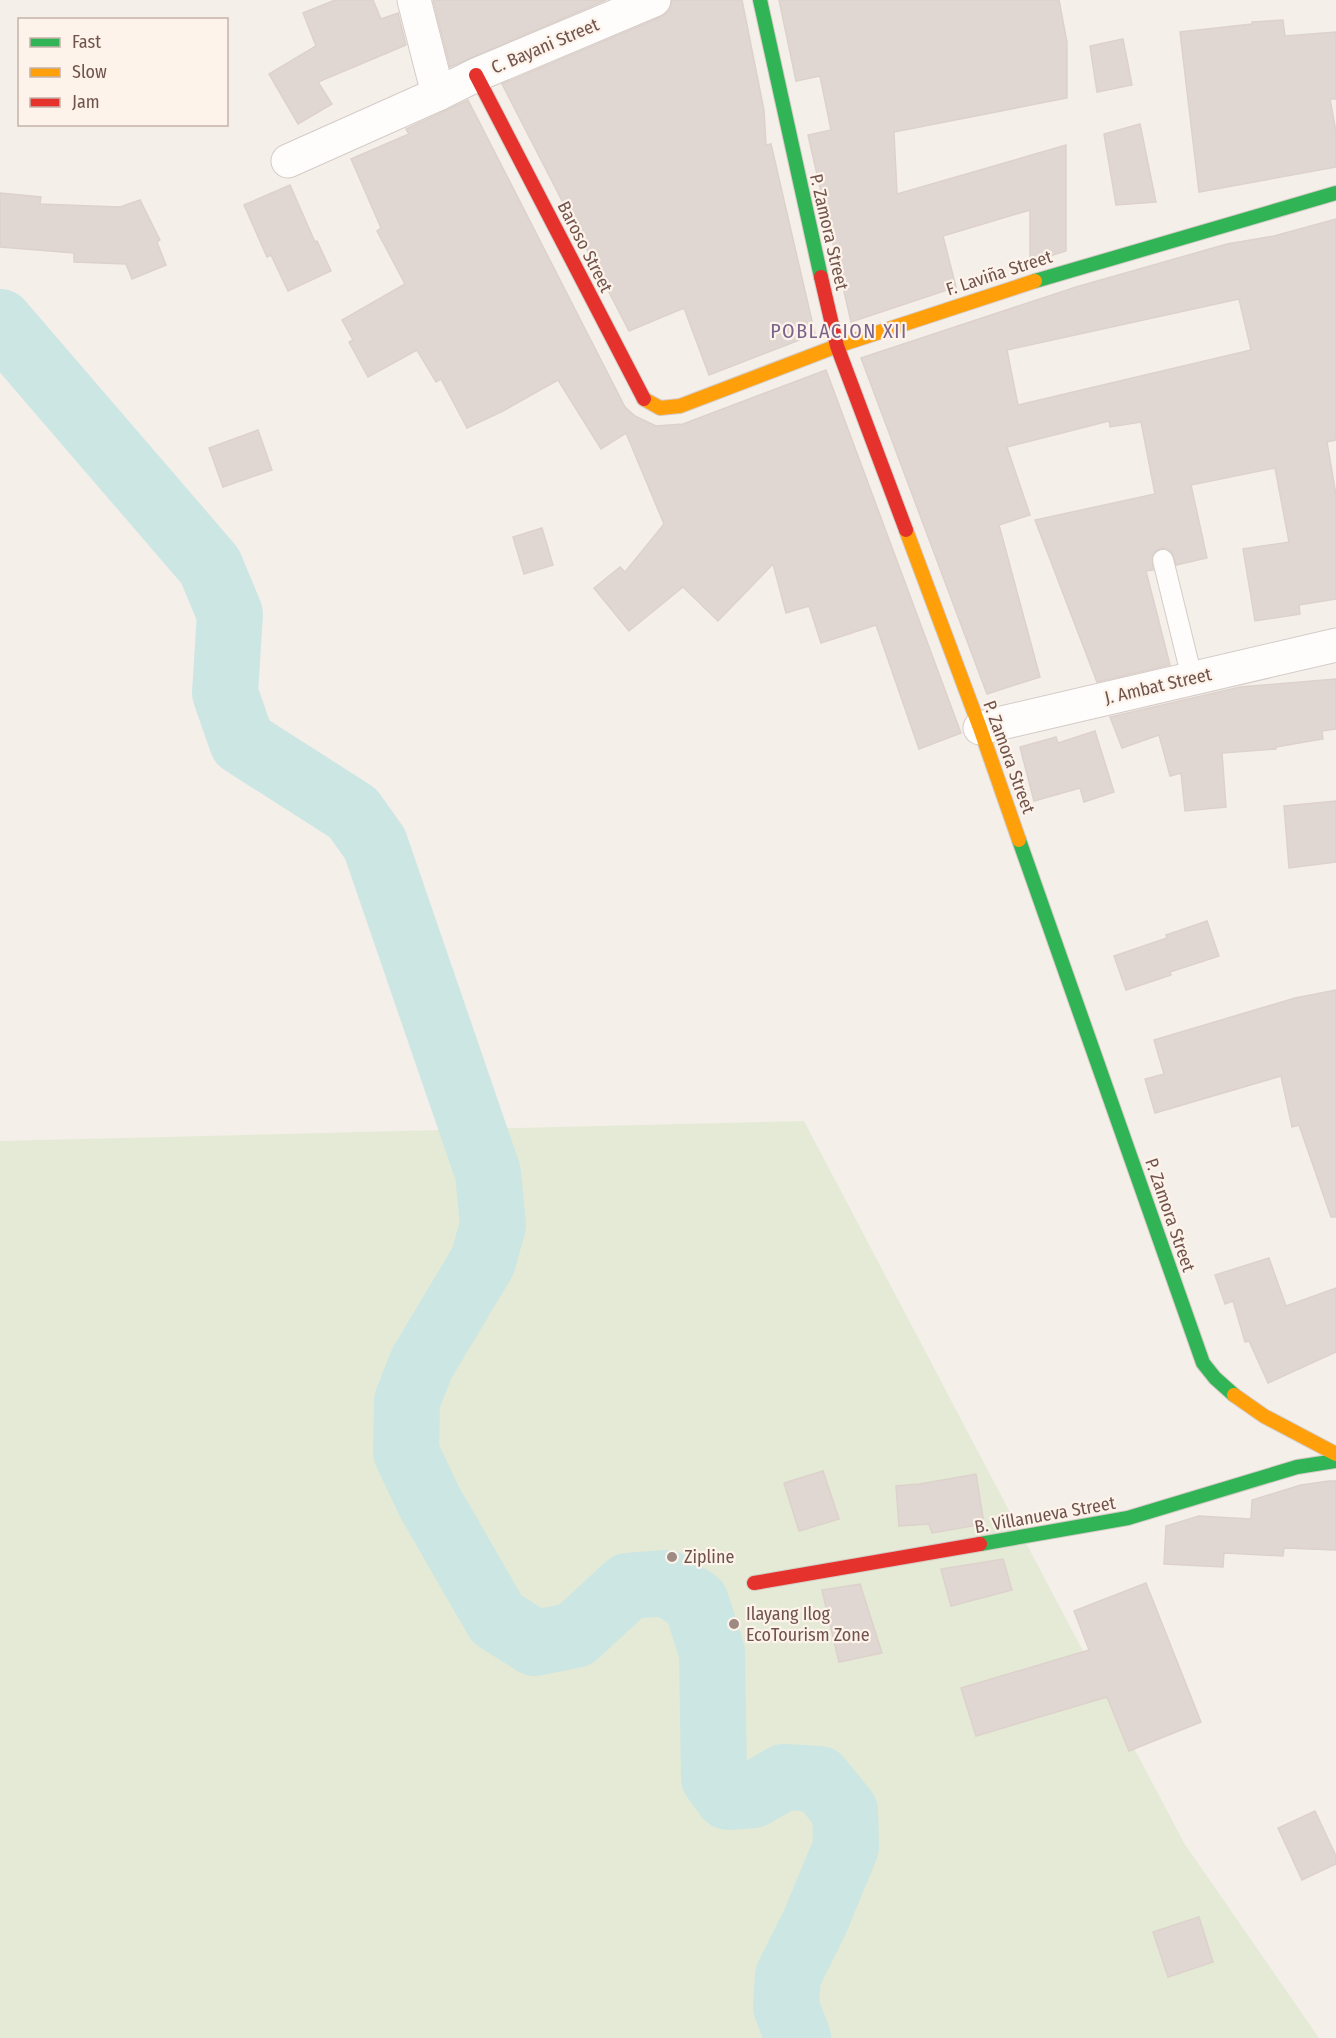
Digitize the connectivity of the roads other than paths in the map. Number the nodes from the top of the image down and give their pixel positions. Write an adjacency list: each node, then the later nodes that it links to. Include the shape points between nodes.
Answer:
1 (414, 0): 5 (street)
2 (654, 0): 4 (street, C. Bayani Street)
3 (760, 0): 8 (street, P. Zamora Street)
4 (476, 75): 5 (street, C. Bayani Street); 9 (street, Baroso Street, via 642,398 664,409)
5 (438, 94): 6 (street, C. Bayani Street)
6 (288, 161)
7 (1336, 193): 8 (street, F. Laviña Street, via 1070,269)
8 (837, 346): 9 (street, F. Laviña Street); 13 (street, P. Zamora Street)
9 (680, 406)
10 (1163, 561): 12 (lane)
11 (1336, 645): 12 (street, J. Ambat Street)
12 (1192, 678): 13 (street, J. Ambat Street)
13 (980, 728): 14 (street, P. Zamora Street, via 1203,1363 1211,1375 1248,1405)
14 (1336, 1454)
15 (1336, 1461): 16 (street, B. Villanueva Street, via 1297,1467 1128,1518)
16 (754, 1583)

